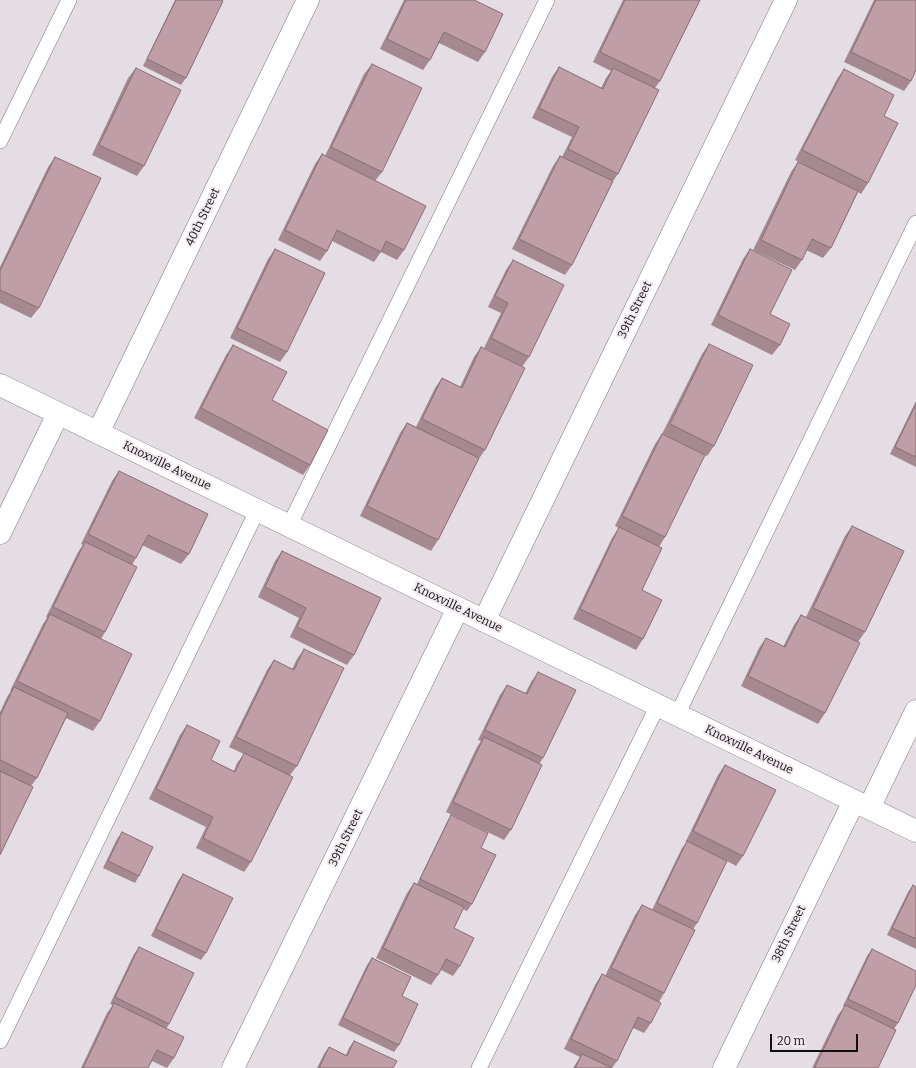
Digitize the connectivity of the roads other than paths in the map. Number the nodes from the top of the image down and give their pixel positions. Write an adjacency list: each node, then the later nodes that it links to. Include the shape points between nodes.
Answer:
1 (69, 0): 5 (lane)
2 (308, 0): 9 (street, 40th Street)
3 (547, 0): 11 (lane)
4 (786, 0): 14 (street, 39th Street)
5 (0, 141)
6 (916, 223): 17 (lane)
7 (0, 385): 8 (street, Knoxville Avenue)
8 (58, 414): 9 (street, Knoxville Avenue); 12 (street)
9 (98, 433): 10 (street, Knoxville Avenue)
10 (257, 510): 11 (street, Knoxville Avenue); 20 (lane)
11 (289, 526): 13 (street, Knoxville Avenue)
12 (0, 532)
13 (458, 608): 14 (street, Knoxville Avenue); 21 (street, 39th Street)
14 (484, 621): 15 (street, Knoxville Avenue)
15 (658, 705): 17 (street, Knoxville Avenue); 22 (lane)
16 (916, 711): 18 (street, 38th Street)
17 (677, 715): 18 (street, Knoxville Avenue)
18 (861, 804): 19 (street, Knoxville Avenue); 23 (street, 38th Street)
19 (916, 831)
20 (0, 1041)
21 (233, 1068)
22 (480, 1068)
23 (724, 1068)

